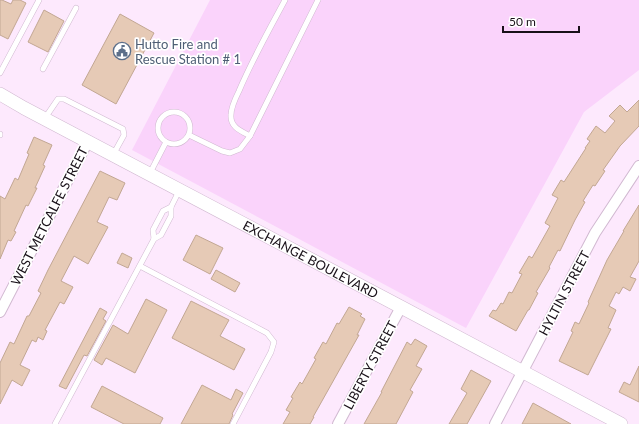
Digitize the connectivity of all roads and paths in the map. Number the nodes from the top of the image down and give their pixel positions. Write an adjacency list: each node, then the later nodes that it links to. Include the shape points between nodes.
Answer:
1 (39, 0): 6 (lane)
2 (285, 0): 10 (lane, via 244,78 230,114 232,124)
3 (318, 0): 10 (lane)
4 (76, 8): 5 (lane)
5 (44, 69)
6 (0, 73)
7 (0, 94): 8 (street, EXCHANGE BOULEVARD)
8 (45, 119): 11 (street, EXCHANGE BOULEVARD); 13 (lane, via 58,99 64,99 123,129 124,135)
9 (189, 135): 10 (lane, via 222,152 230,153 240,149); 12 (lane, via 177,144); 12 (lane, via 188,119 180,113 170,112 161,119 158,129)
10 (250, 136)
11 (88, 142): 13 (street, EXCHANGE BOULEVARD); 21 (street, WEST METCALFE STREET)
12 (166, 142): 15 (lane)
13 (113, 155): 15 (street, EXCHANGE BOULEVARD)
14 (639, 166): 22 (street, HYLTIN STREET, via 595,234)
15 (149, 174): 16 (street, EXCHANGE BOULEVARD)
16 (180, 190): 17 (lane); 20 (street, EXCHANGE BOULEVARD)
17 (171, 207): 18 (lane, via 171,216 161,235); 18 (lane, via 162,211 153,230)
18 (154, 239): 19 (lane)
19 (140, 266): 23 (lane); 24 (lane, via 268,332 274,342)
20 (401, 307): 22 (street, EXCHANGE BOULEVARD); 25 (street, LIBERTY STREET)
21 (0, 312)
22 (522, 371): 26 (street, HYLTIN STREET); 27 (street, EXCHANGE BOULEVARD)
23 (55, 424)
24 (234, 424)
25 (338, 424)
26 (494, 424)
27 (621, 424)

